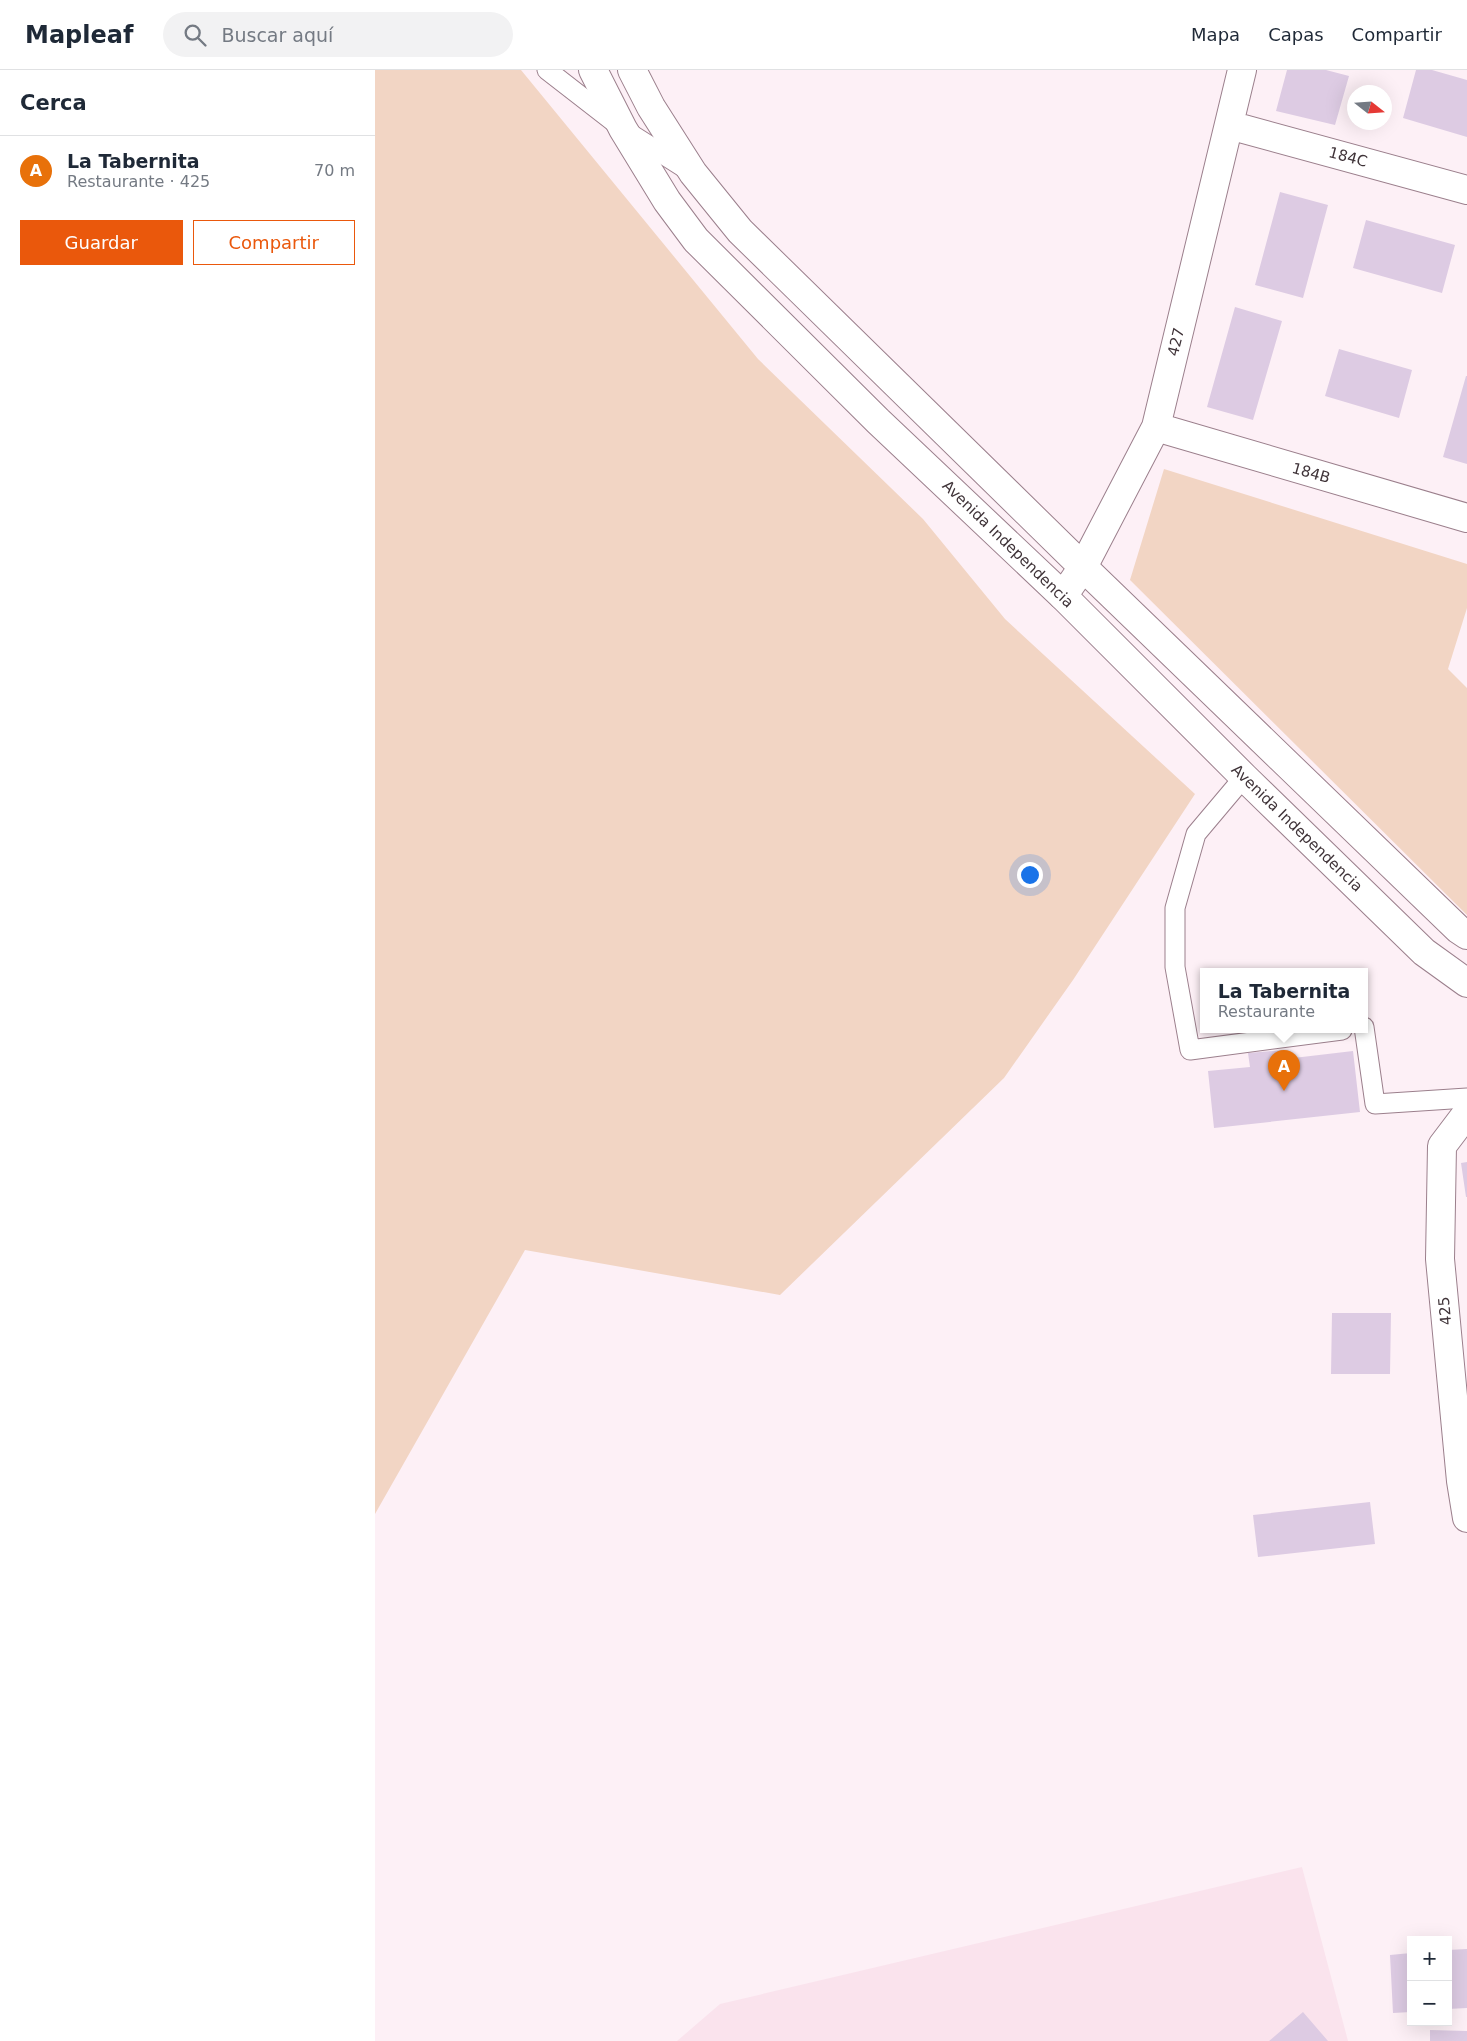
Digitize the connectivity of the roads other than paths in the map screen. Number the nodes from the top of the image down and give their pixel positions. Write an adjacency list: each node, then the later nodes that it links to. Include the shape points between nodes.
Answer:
1 (547, 70): 6 (lane)
2 (593, 70): 6 (main road, Avenida Independencia)
3 (632, 70): 7 (main road, via 651,107)
4 (1243, 70): 5 (main road, 427)
5 (1229, 125): 8 (main road, 184C); 9 (main road, 427)
6 (623, 129): 7 (lane); 12 (main road, Avenida Independencia, via 667,201 696,240 878,421)
7 (693, 173): 11 (main road, via 740,231)
8 (1467, 190)
9 (1156, 427): 10 (main road, 184B); 11 (main road, 427)
10 (1467, 518)
11 (1083, 567): 12 (main road, 427); 14 (main road)
12 (1063, 596): 13 (main road, Avenida Independencia)
13 (1244, 777): 15 (main road, Avenida Independencia, via 1424,952); 16 (lane, via 1196,834 1175,908 1175,967 1191,1050)
14 (1467, 935)
15 (1467, 983)
16 (1319, 1033)
17 (1365, 1033): 18 (lane, via 1375,1104)
18 (1467, 1098)
19 (1467, 1113): 20 (main road, 425, via 1442,1146 1440,1231 1440,1259)
20 (1464, 1481): 21 (main road, 425)
21 (1467, 1518)

